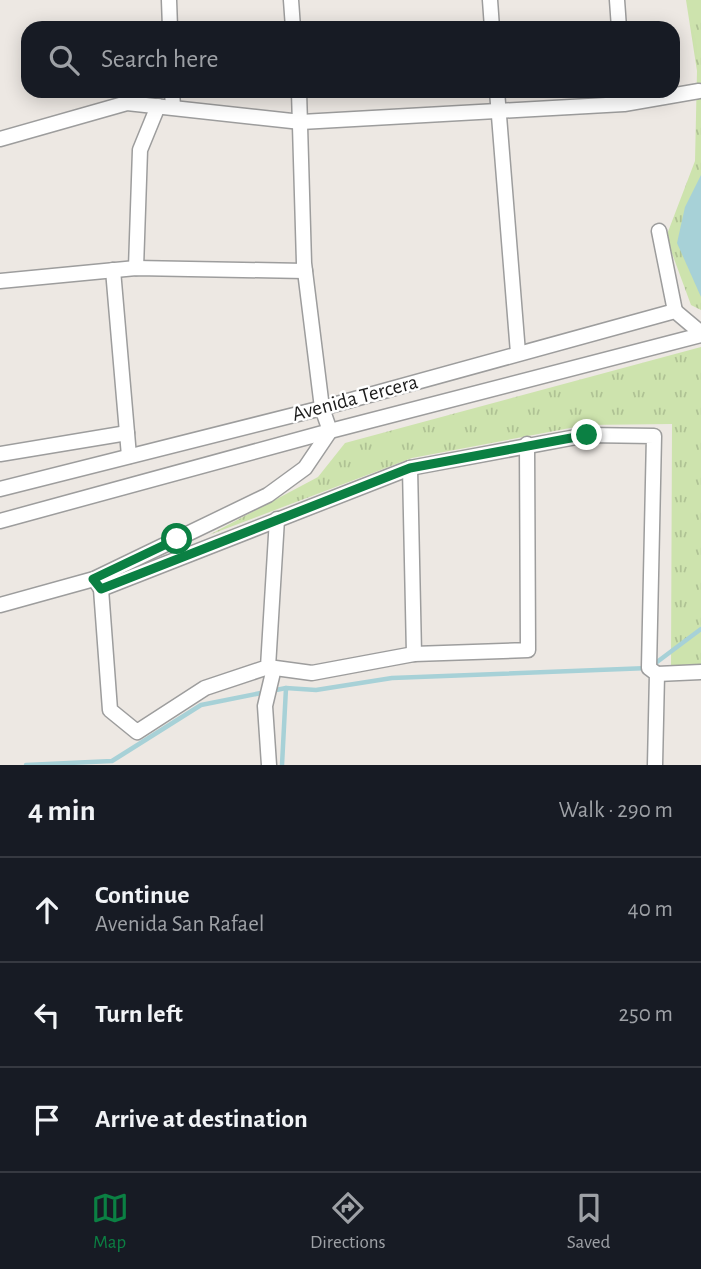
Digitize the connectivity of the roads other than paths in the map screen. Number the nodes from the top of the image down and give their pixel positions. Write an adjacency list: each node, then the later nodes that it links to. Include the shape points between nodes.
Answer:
1 (169, 0): 5 (street)
2 (291, 0): 6 (street)
3 (490, 0): 7 (street)
4 (617, 0): 8 (street)
5 (170, 21)
6 (292, 21)
7 (492, 21)
8 (618, 21)
9 (699, 91): 10 (street)
10 (680, 93)
11 (169, 98): 15 (street)
12 (299, 98): 17 (street)
13 (498, 98): 16 (street)
14 (623, 98): 16 (street)
15 (165, 107): 17 (street); 18 (street, via 127,103); 20 (street, via 140,150)
16 (499, 110): 17 (street); 26 (street)
17 (301, 122): 22 (street)
18 (0, 139)
19 (659, 231): 24 (street)
20 (136, 268): 21 (street); 22 (street)
21 (113, 270): 23 (street); 29 (street)
22 (305, 271): 27 (street)
23 (0, 281)
24 (675, 311): 25 (street, Avenida Tercera); 26 (street, Avenida Tercera)
25 (701, 334): 28 (street, Avenida Tercera)
26 (518, 353): 27 (street, Avenida Tercera)
27 (322, 408): 28 (street); 32 (street, Avenida Tercera)
28 (330, 431): 36 (street, Avenida Tercera); 37 (street, via 305,468 268,495)
29 (127, 433): 31 (street); 32 (street)
30 (527, 444): 33 (street); 39 (street, via 528,650); 42 (street, via 587,435 654,436 649,668)
31 (0, 454)
32 (129, 456): 34 (street, Avenida Tercera)
33 (410, 468): 35 (street); 39 (street)
34 (0, 489)
35 (277, 519): 37 (street); 40 (street)
36 (0, 521)
37 (97, 584): 38 (street); 40 (street, via 110,709 137,732 205,688)
38 (0, 605)
39 (414, 654): 40 (street, via 312,673)
40 (271, 667): 43 (street, via 265,737)
41 (701, 671): 42 (street)
42 (657, 674): 44 (street)
43 (269, 765)
44 (655, 765)

